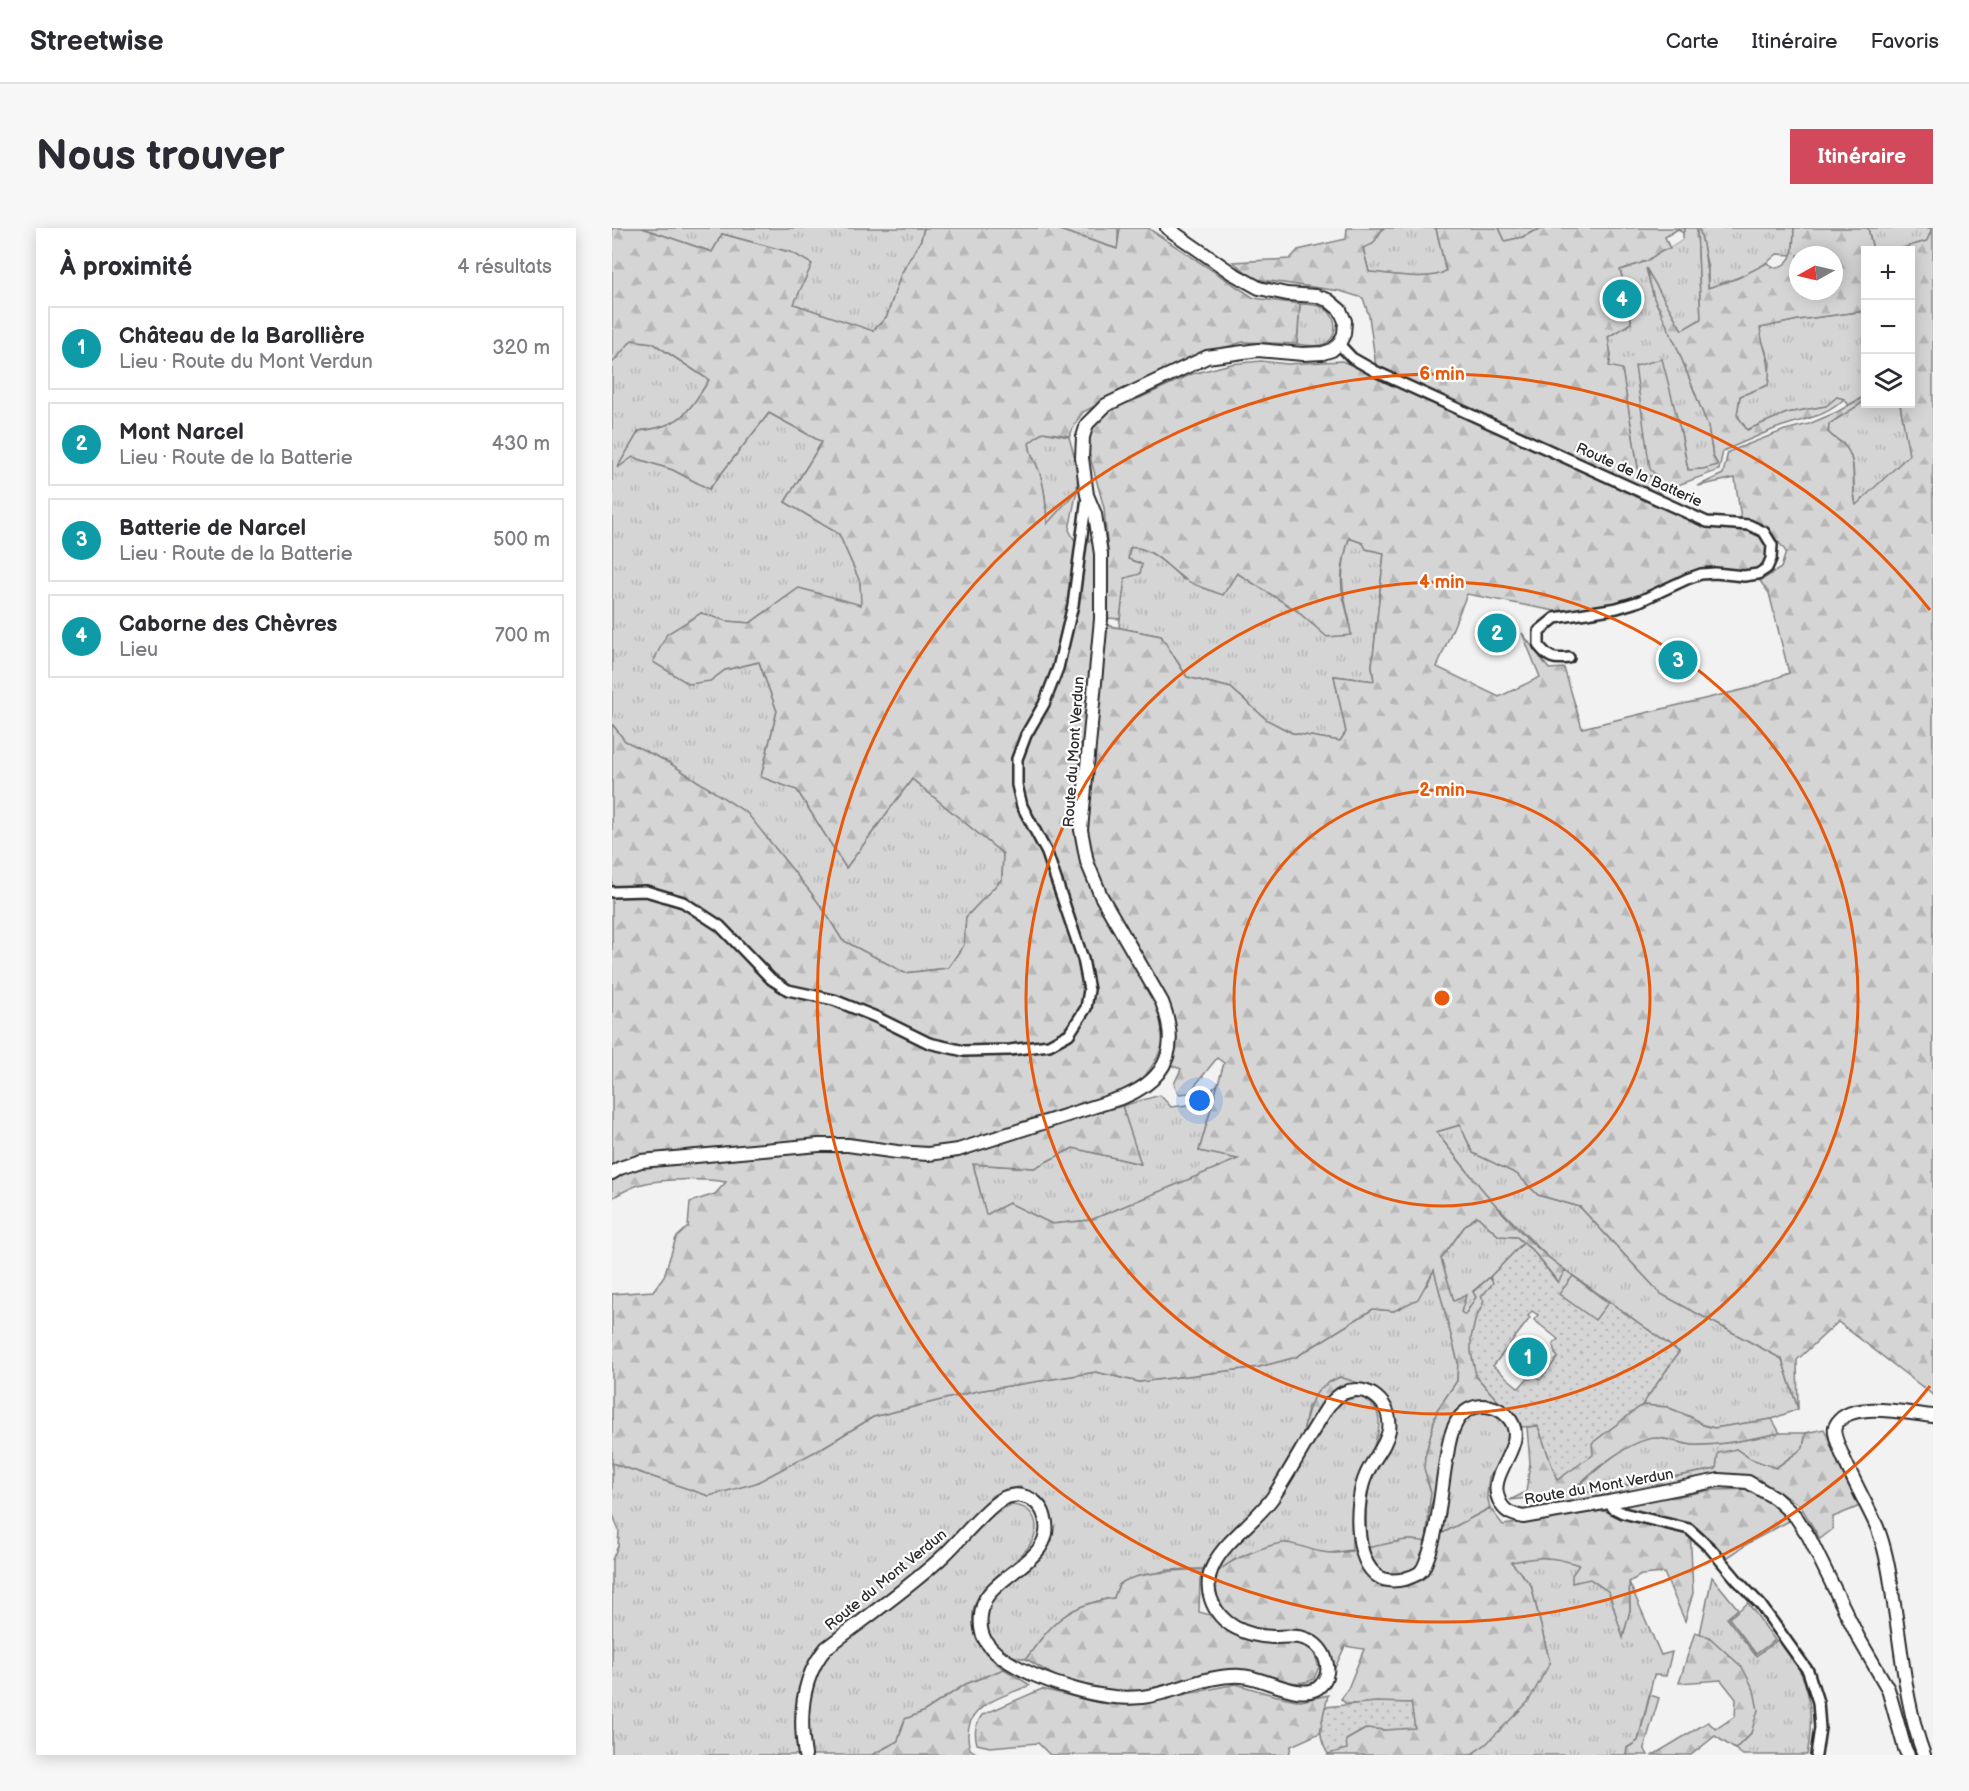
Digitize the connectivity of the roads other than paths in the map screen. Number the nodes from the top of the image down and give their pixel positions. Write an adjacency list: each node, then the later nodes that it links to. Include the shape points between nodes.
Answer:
1 (1167, 228): 2 (street, via 1259,288 1328,300 1340,310 1345,321)
2 (1339, 344): 3 (street, Route du Mont Verdun, via 1323,353 1258,350 1207,357 1106,405 1087,424 1083,437); 4 (street, Route de la Batterie, via 1352,358 1376,371 1653,498 1707,522 1749,525 1769,538 1772,559 1758,574 1701,574 1617,608 1555,618 1539,631 1539,646 1548,657)
3 (1087, 495): 5 (street, via 1073,605 1059,668 1017,759 1022,806 1047,854 1083,959 1089,990 1086,1008 1069,1034 1049,1045 1010,1050 964,1051 929,1043 834,1000 788,990 771,980 720,926 683,902 646,891); 6 (street, Route du Mont Verdun, via 1095,514 1101,554 1101,619 1082,830 1087,862 1101,896 1169,1019 1167,1059 1157,1077 1124,1096 958,1150 928,1154 819,1144 641,1161)
4 (1569, 658)
5 (612, 892)
6 (612, 1173)
7 (1933, 1416): 12 (street, via 1854,1411 1843,1417 1834,1430 1836,1443 1885,1550 1912,1720)
8 (1609, 1502): 9 (street, via 1623,1513 1689,1529 1760,1604 1808,1671 1818,1702); 10 (street, Route du Mont Verdun, via 1523,1517 1510,1514 1502,1508 1496,1494 1497,1478 1513,1448 1514,1429 1506,1415 1491,1407 1469,1409 1460,1417 1451,1436 1431,1550 1422,1570 1396,1581 1381,1579 1371,1571 1363,1554 1360,1498 1366,1475 1389,1431 1389,1415 1371,1393 1342,1393 1329,1405 1272,1499 1214,1564 1208,1584 1215,1608 1231,1626 1251,1634 1292,1636 1317,1644 1326,1658 1324,1681 1318,1688 1304,1692 1245,1676 1217,1677 1125,1698 1093,1694 1047,1680 1004,1660 990,1648 982,1634 980,1616 985,1600 1041,1546 1046,1525 1040,1506 1027,1497 1006,1496 938,1560 816,1660 803,1702); 11 (street, Route du Mont Verdun, via 1719,1480 1748,1482 1775,1498 1796,1517 1809,1537 1888,1689)
9 (1819, 1753)
10 (806, 1755)
11 (1908, 1755)
12 (1924, 1755)

